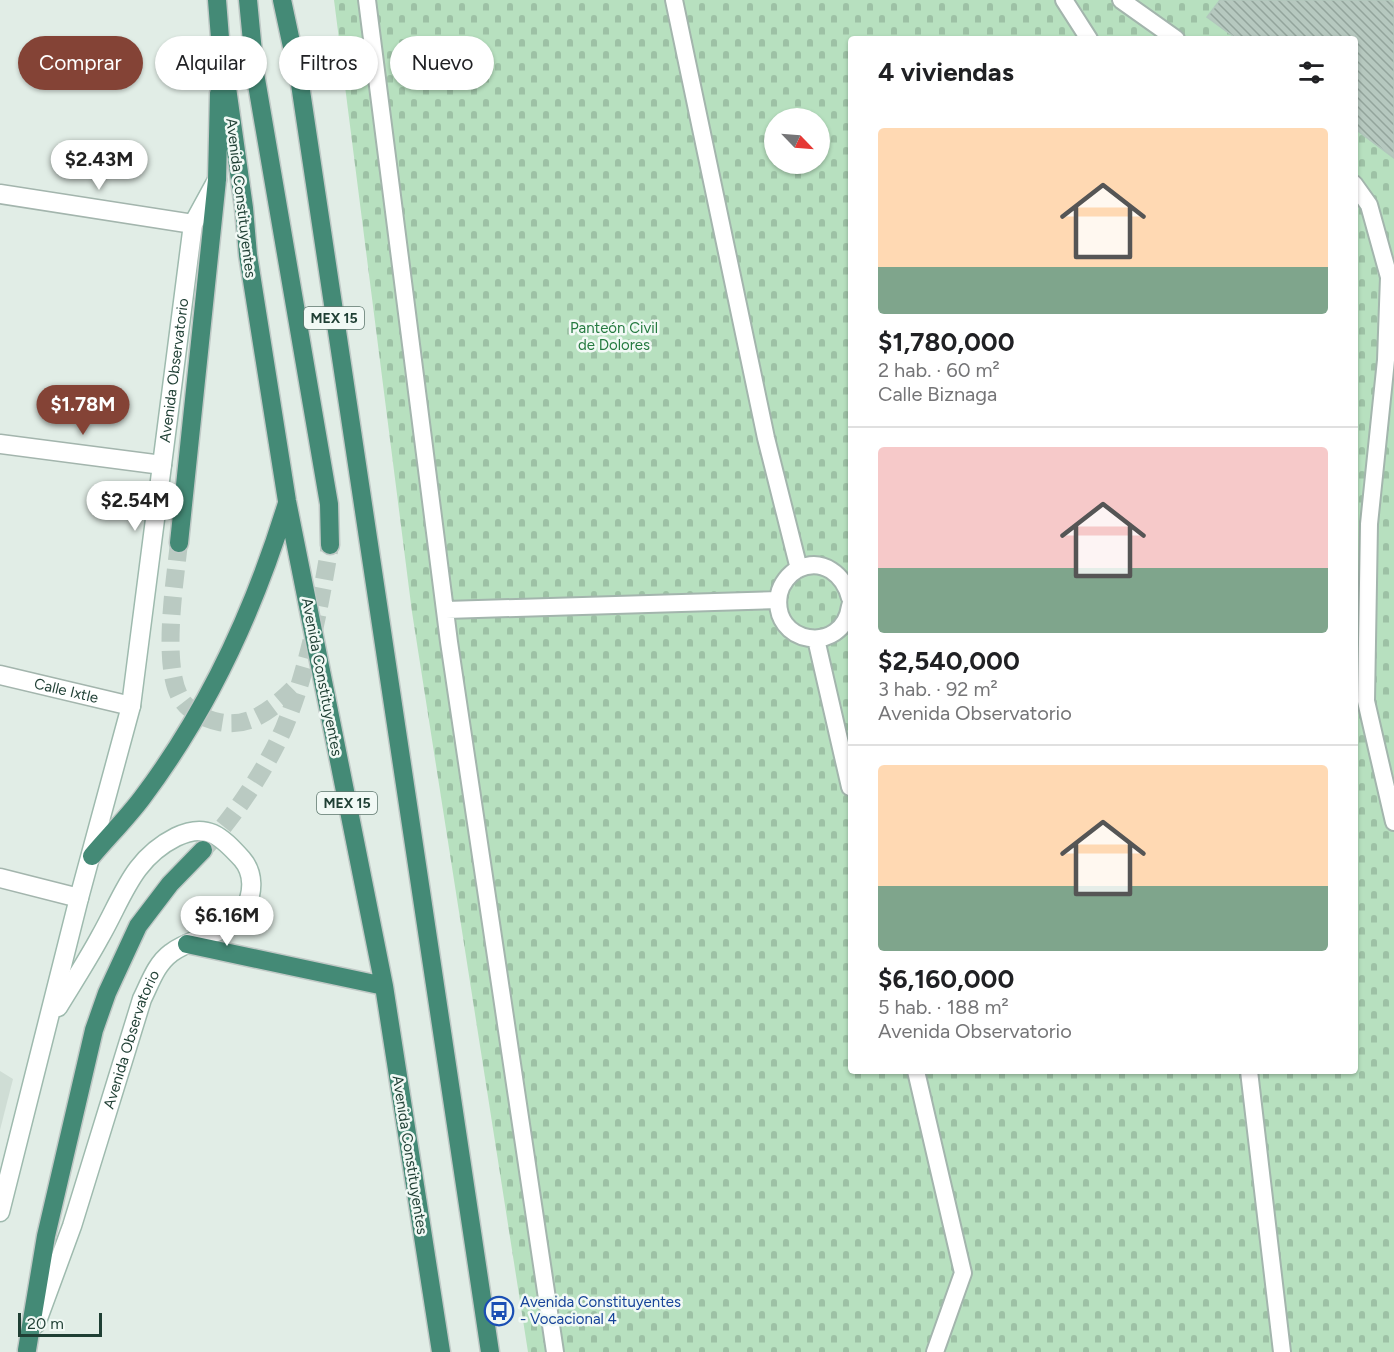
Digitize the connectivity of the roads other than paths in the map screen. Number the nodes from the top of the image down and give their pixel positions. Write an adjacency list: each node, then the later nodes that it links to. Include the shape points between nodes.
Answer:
1 (217, 0): 8 (highway, Avenida Constituyentes / MEX 15)
2 (248, 0): 21 (highway, via 255,73 329,504)
3 (282, 0): 44 (highway, MEX 15, via 300,84)
4 (367, 0): 25 (lane)
5 (674, 0): 22 (lane, via 766,438)
6 (1064, 0): 9 (lane)
7 (1121, 0): 10 (lane)
8 (220, 36)
9 (1087, 36)
10 (1172, 36)
11 (219, 90): 13 (highway)
12 (227, 90): 19 (highway, Avenida Constituyentes / MEX 15, via 248,255)
13 (217, 180): 16 (main road, Avenida Observatorio); 20 (highway)
14 (1358, 189): 31 (lane, via 1369,205 1389,277 1386,360 1369,524 1366,701)
15 (0, 194): 16 (main road)
16 (193, 224): 18 (main road, Avenida Observatorio)
17 (0, 444): 18 (main road)
18 (162, 465): 29 (main road, Avenida Observatorio)
19 (287, 501): 33 (highway, via 270,560 222,669 177,748 141,799); 37 (highway, Avenida Constituyentes / MEX 15)
20 (179, 543)
21 (330, 545)
22 (799, 569): 23 (lane, via 827,567); 24 (lane, via 787,578)
23 (848, 586)
24 (778, 600): 25 (lane); 27 (lane, via 781,618 790,630)
25 (446, 610): 45 (lane)
26 (848, 617): 27 (lane, via 842,627)
27 (816, 639): 30 (lane)
28 (0, 675): 29 (main road, Calle Ixtle)
29 (131, 706): 33 (main road, Avenida Observatorio)
30 (848, 779)
31 (1394, 822)
32 (203, 850): 42 (highway, via 138,926 94,1030 46,1236)
33 (92, 856): 35 (main road, Avenida Observatorio)
34 (0, 878): 35 (main road)
35 (79, 898): 38 (main road, Avenida Observatorio)
36 (186, 944): 37 (highway); 38 (main road, Avenida Observatorio, via 237,920 245,909 252,881 249,867 225,840 202,830 190,830 161,845 134,873); 42 (main road, Avenida Observatorio, via 159,964 142,999 72,1226)
37 (384, 986): 43 (highway, Avenida Constituyentes / MEX 15)
38 (48, 1024): 41 (main road, Avenida Observatorio)
39 (917, 1074): 46 (lane, via 963,1274)
40 (1249, 1074): 47 (lane)
41 (0, 1212)
42 (27, 1351)
43 (441, 1352)
44 (490, 1352)
45 (555, 1352)
46 (935, 1352)
47 (1282, 1352)

